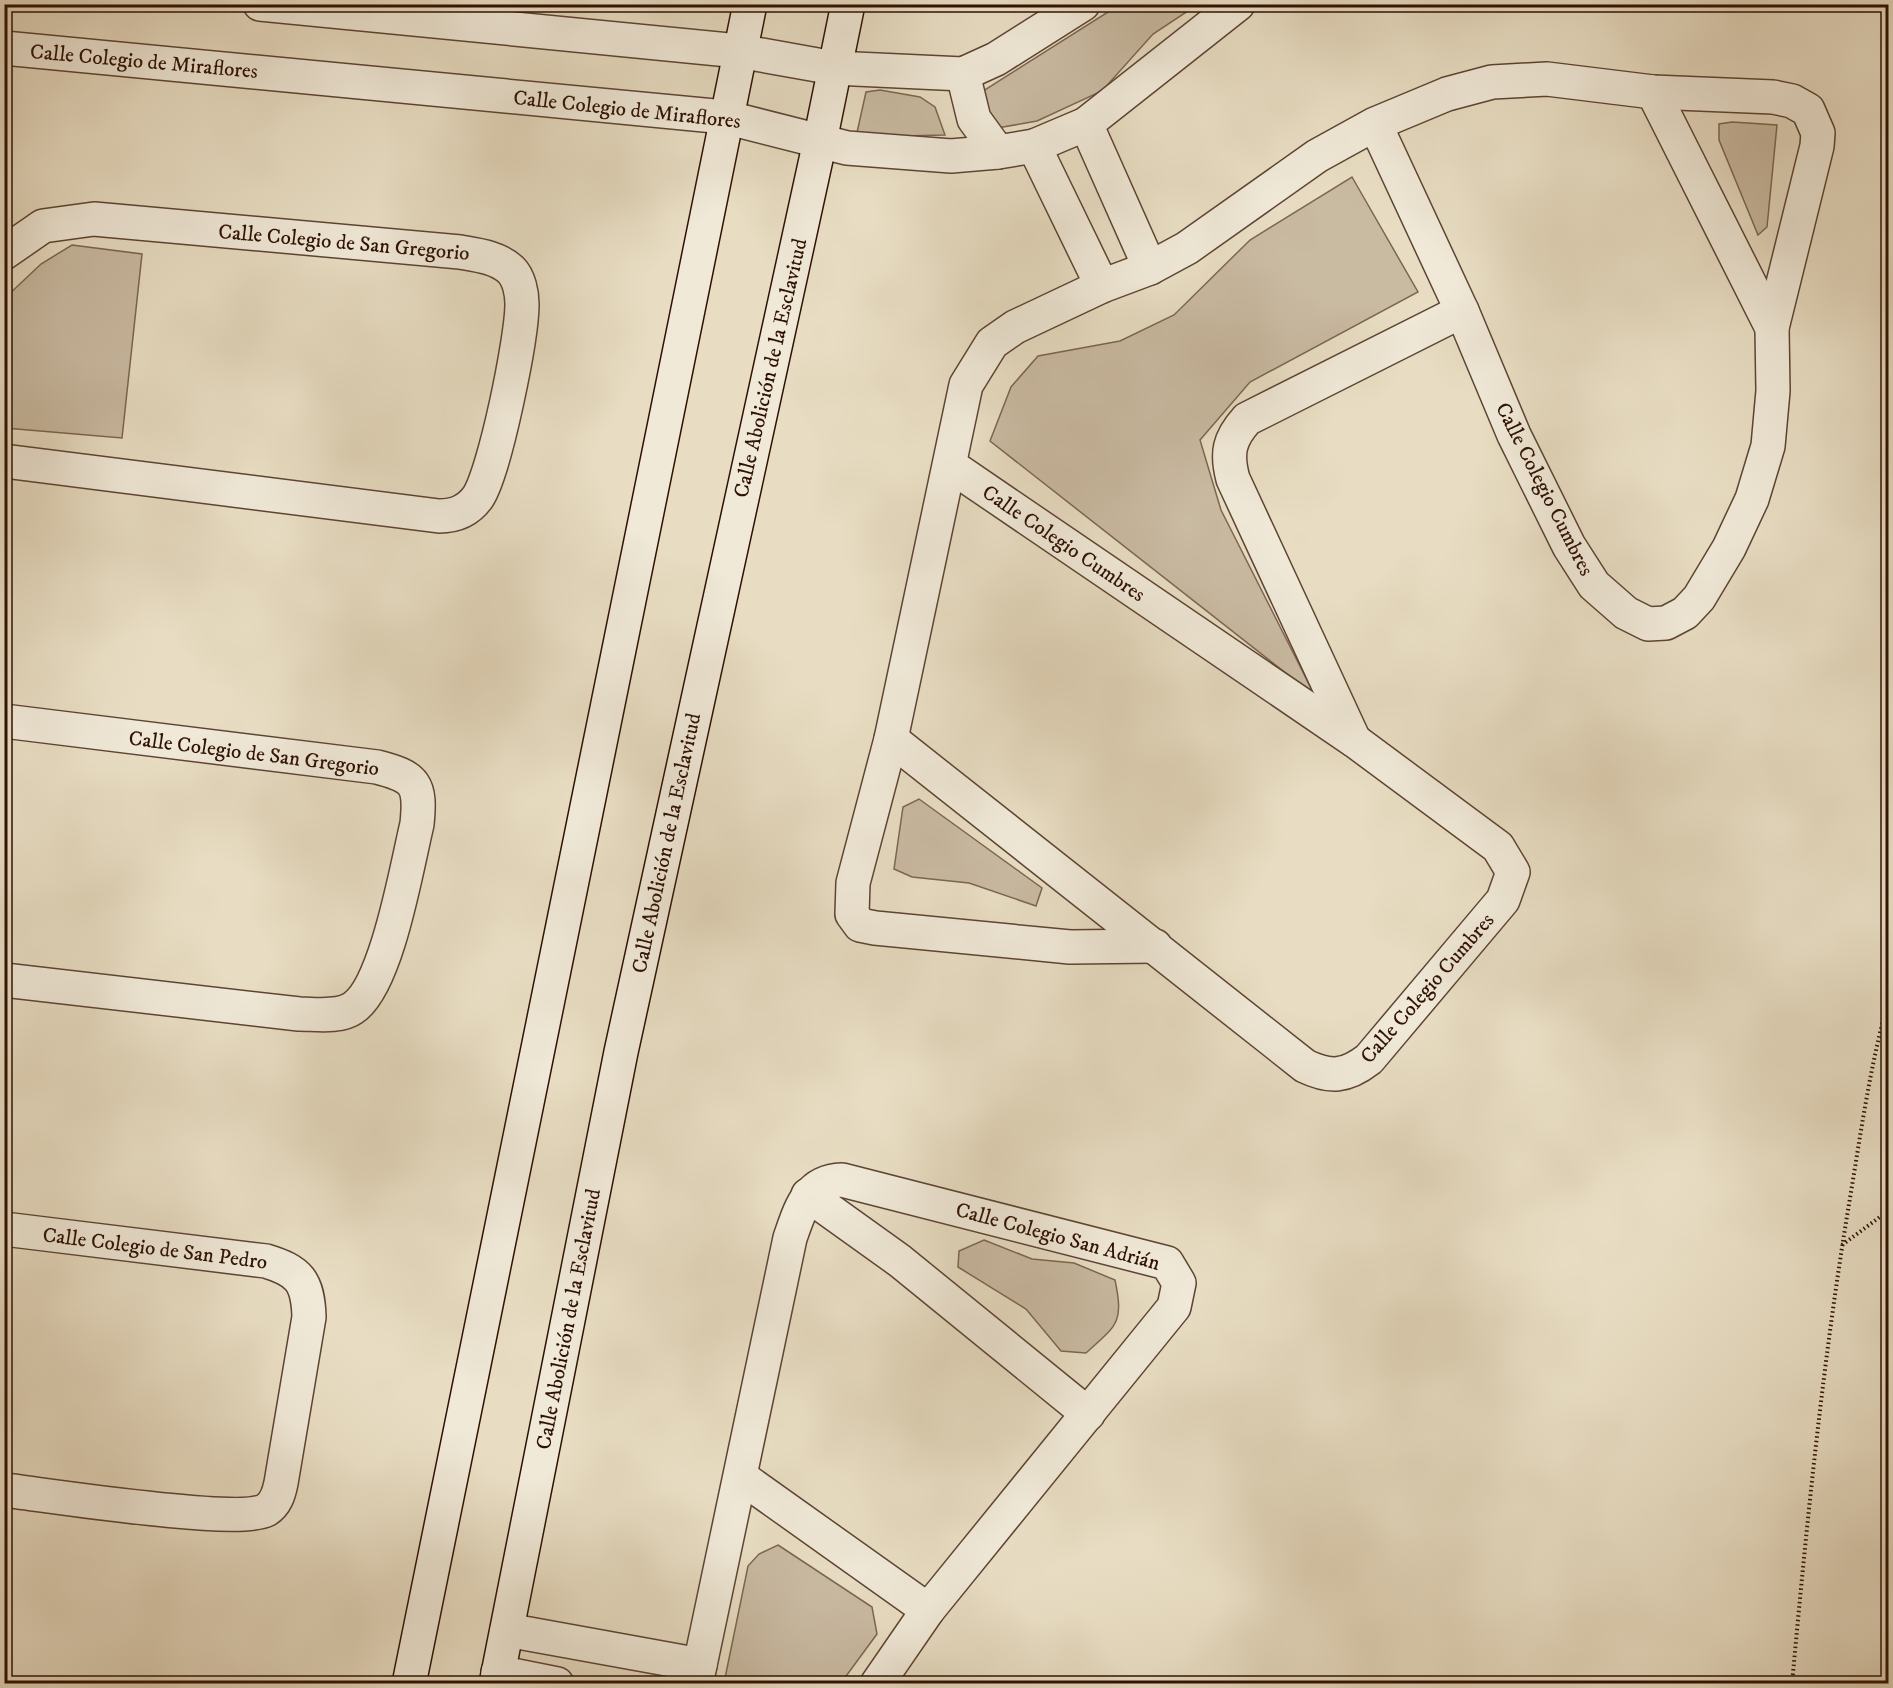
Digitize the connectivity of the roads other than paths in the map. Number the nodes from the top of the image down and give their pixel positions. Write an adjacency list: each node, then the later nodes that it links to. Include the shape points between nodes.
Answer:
1 (260, 4): 7 (street)
2 (750, 4): 7 (street)
3 (848, 4): 8 (street, Calle Abolición de la Esclavitud)
4 (1083, 4): 9 (street, via 996,59)
5 (1238, 4): 12 (street, Calle Colegio de Miraflores)
6 (4, 48): 11 (street, Calle Colegio de Miraflores)
7 (740, 51): 8 (street); 11 (street)
8 (834, 68): 9 (street); 14 (street, Calle Abolición de la Esclavitud)
9 (963, 74): 16 (street, via 974,119)
10 (1653, 92): 13 (street, Calle Colegio Cumbres, via 1547,80 1492,81 1447,94); 21 (street, Calle Colegio Cumbres); 21 (street, Calle Colegio Cumbres, via 1773,97 1808,110 1816,124 1817,147)
11 (725, 117): 14 (street, Calle Colegio de Miraflores); 38 (street)
12 (1086, 124): 15 (street, Calle Colegio de Miraflores); 18 (street)
13 (1376, 124): 18 (street, Calle Colegio Cumbres, via 1317,156 1187,248); 20 (street, Calle Colegio Cumbres)
14 (820, 141): 16 (street, Calle Colegio de Miraflores, via 879,151 951,156); 35 (street, Calle Abolición de la Esclavitud, via 621,1052)
15 (1034, 146): 16 (street, Calle Colegio de Miraflores); 19 (street)
16 (998, 152)
17 (4, 253): 22 (street, Calle Colegio de San Gregorio, via 43,226 94,219 460,252 486,256 512,270 522,303 490,472 478,497 458,514 439,516)
18 (1150, 268): 19 (street, Calle Colegio Cumbres)
19 (1102, 286): 23 (street, Calle Colegio Cumbres, via 1015,327 992,343 966,385)
20 (1462, 311): 21 (street, Calle Colegio Cumbres, via 1514,435 1569,546 1594,585 1626,613 1648,624 1666,623 1699,598 1752,499 1767,446 1773,391); 26 (street, Calle Colegio Cumbres, via 1247,419 1228,447 1233,479)
21 (1772, 328)
22 (4, 461)
23 (951, 466): 25 (street, Calle Colegio Cumbres); 26 (street, Calle Colegio Cumbres)
24 (4, 721): 28 (street, Calle Colegio de San Gregorio, via 377,767 406,776 416,786 419,799 417,824 377,978 353,1009 299,1014)
25 (891, 739): 27 (street, Calle Colegio Cumbres); 27 (street, Calle Colegio Cumbres, via 853,883 852,914 861,925 1070,947)
26 (1355, 741): 27 (street, Calle Colegio Cumbres, via 1498,847 1513,872 1503,900 1369,1059 1340,1075 1305,1066)
27 (1155, 946)
28 (4, 980)
29 (808, 1195): 31 (street, via 900,1261); 31 (street, Calle Colegio San Adrián, via 822,1183 842,1180 1167,1263 1179,1283 1174,1307); 32 (street, via 790,1238)
30 (4, 1229): 33 (street, Calle Colegio de San Pedro, via 266,1261 287,1267 302,1280 309,1317 282,1483 276,1499 264,1511 240,1515 195,1512)
31 (1088, 1414): 34 (street, Calle Colegio San Adrián)
32 (741, 1477): 34 (street); 36 (street)
33 (4, 1490)
34 (928, 1610): 40 (street, Calle Colegio San Adrián)
35 (507, 1630): 36 (street); 37 (street, Calle Abolición de la Esclavitud)
36 (698, 1674)
37 (497, 1678): 39 (street)
38 (409, 1683)
39 (557, 1683)
40 (877, 1683)

